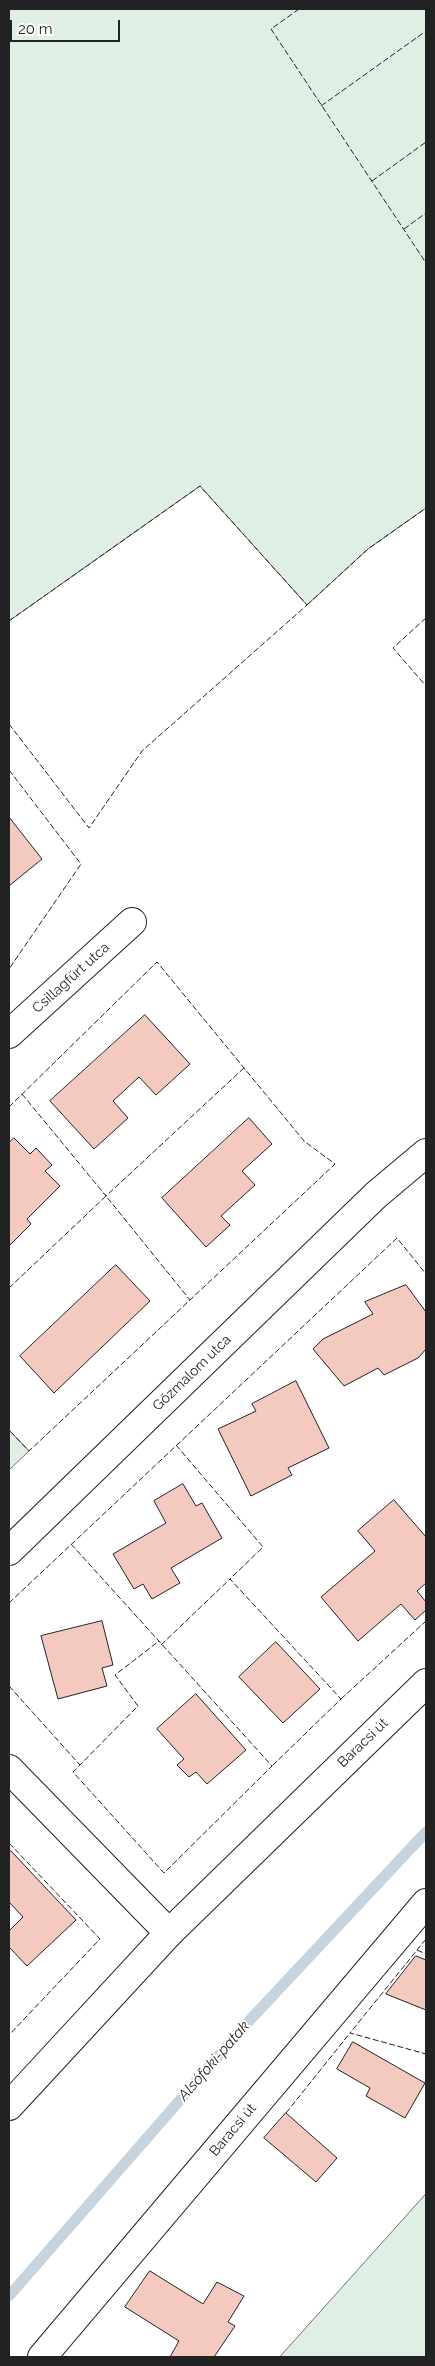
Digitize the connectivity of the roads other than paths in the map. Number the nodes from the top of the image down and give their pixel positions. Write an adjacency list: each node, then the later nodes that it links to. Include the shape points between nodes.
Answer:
1 (132, 922): 2 (street, Csillagfürt utca)
2 (9, 1034)
3 (426, 1153): 4 (street, Gőzmalom utca, via 376,1195)
4 (9, 1551)
5 (426, 1683): 8 (street, Baracsi út)
6 (9, 1769): 8 (street)
7 (426, 1903): 10 (street, Baracsi út)
8 (169, 1933): 9 (street, Baracsi út)
9 (9, 2106)
10 (42, 2357)

